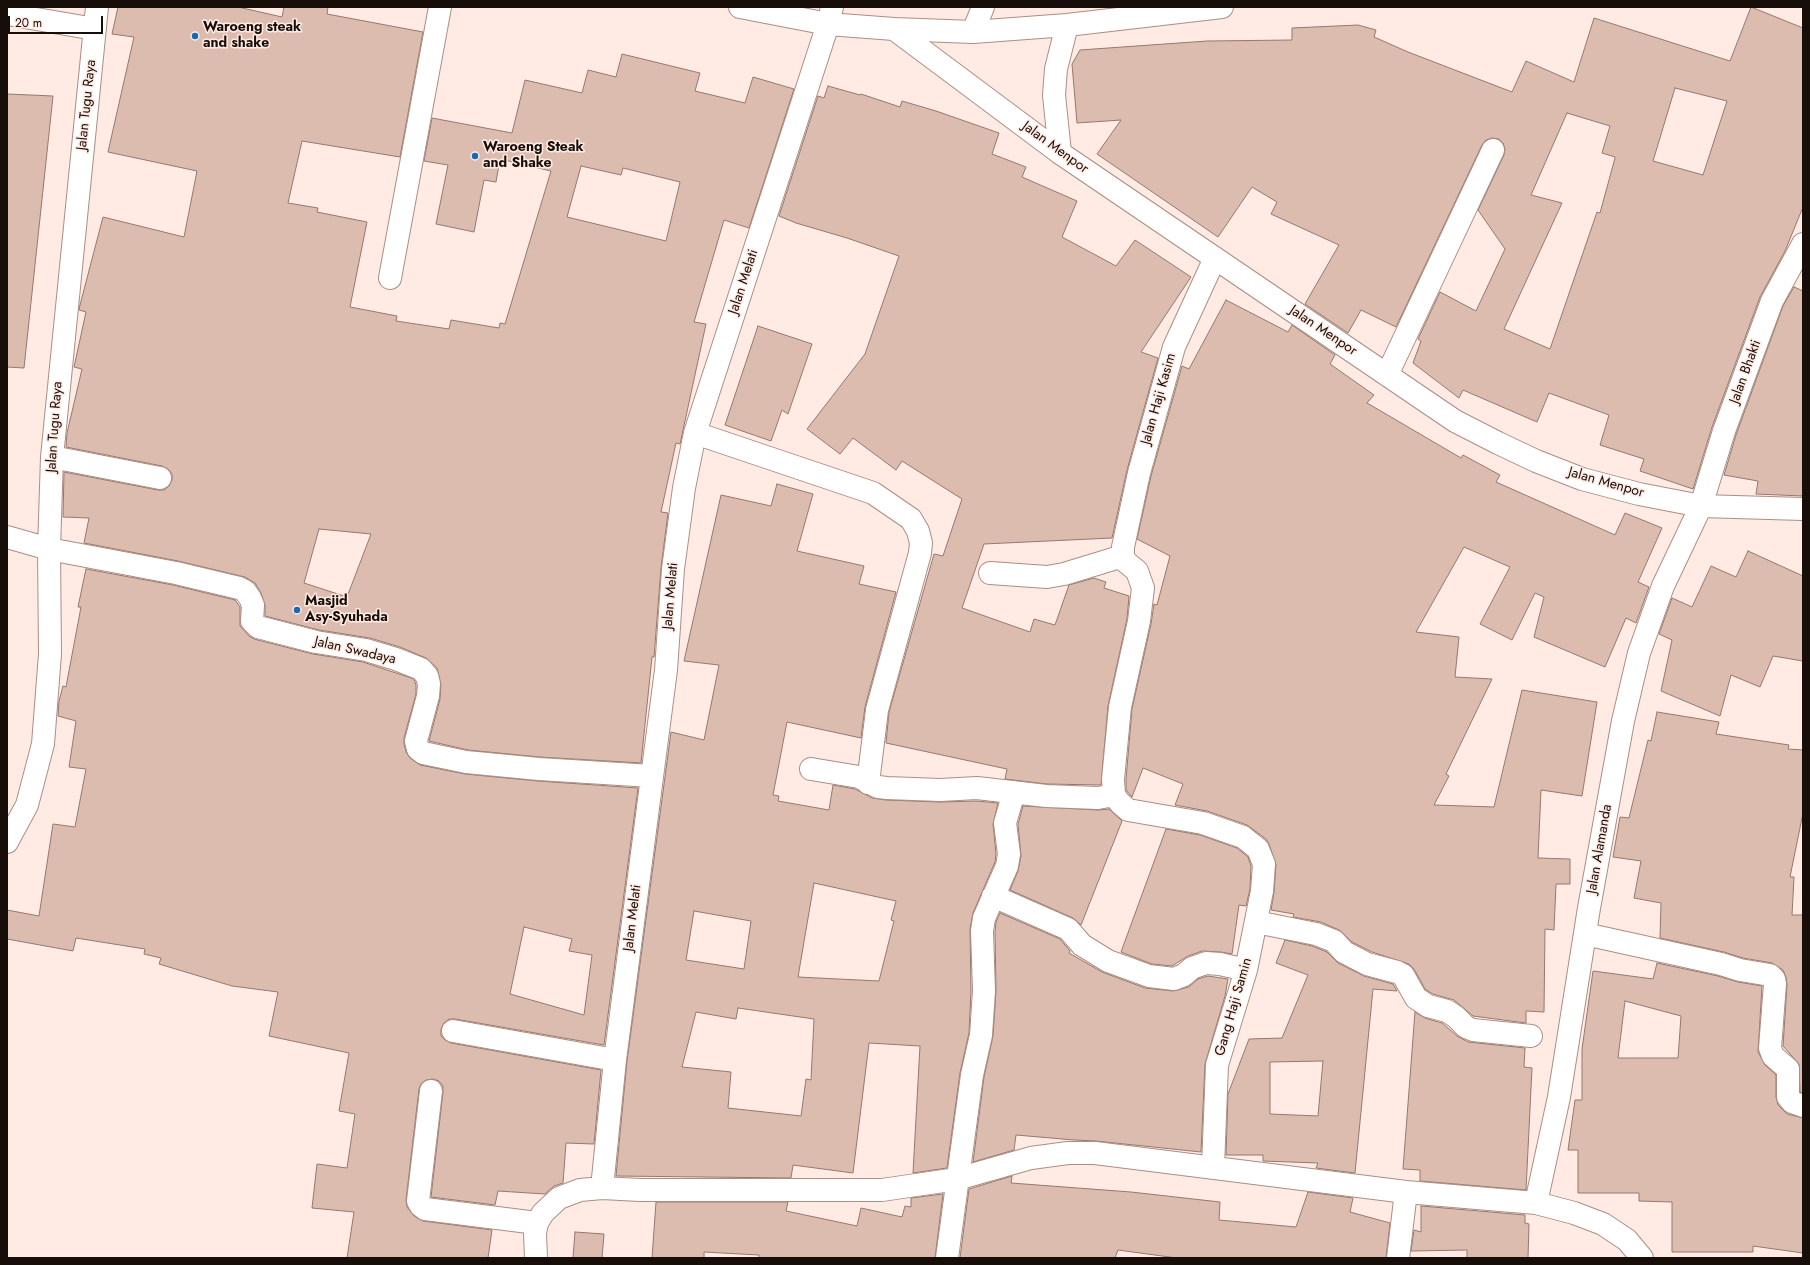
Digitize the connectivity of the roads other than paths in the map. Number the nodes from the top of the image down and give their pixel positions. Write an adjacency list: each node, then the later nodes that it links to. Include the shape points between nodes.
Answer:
1 (97, 7): 9 (street, Jalan Tugu Raya)
2 (440, 7): 16 (street)
3 (740, 7): 7 (street)
4 (983, 7): 11 (street)
5 (1222, 7): 8 (street)
6 (7, 14): 9 (street)
7 (830, 15): 10 (street); 18 (street, Jalan Melati)
8 (1067, 25): 11 (street); 13 (street, via 1056,69 1054,95)
9 (94, 29): 19 (street, Jalan Tugu Raya)
10 (894, 29): 11 (street); 13 (street, Jalan Menpor)
11 (974, 32)
12 (1493, 150): 17 (street)
13 (1060, 153): 15 (street, Jalan Menpor)
14 (1803, 244): 21 (street, Jalan Bhakti, via 1772,300 1724,431)
15 (1216, 258): 17 (street, Jalan Menpor); 25 (street, Jalan Haji Kasim, via 1174,346 1139,473)
16 (390, 278)
17 (1387, 375): 21 (street, Jalan Menpor, via 1455,421 1536,461 1582,478 1639,494)
18 (695, 433): 28 (street, Jalan Melati, via 684,488 673,569 666,670); 29 (street, via 873,493 911,520 918,531 920,553 877,710)
19 (52, 457): 20 (street); 24 (street, Jalan Tugu Raya)
20 (160, 478)
21 (1701, 506): 22 (street, Jalan Menpor); 35 (street, Jalan Alamanda, via 1663,586 1639,653 1623,722)
22 (1803, 509)
23 (7, 537): 24 (street, Jalan Swadaya)
24 (49, 549): 28 (street, Jalan Swadaya, via 176,573 239,588 250,598 253,605 252,621 258,627 316,642 366,650 421,669 429,684 416,741 418,749 423,753 466,762); 32 (street, Jalan Tugu Raya, via 50,654 43,744 27,805)
25 (1123, 551): 26 (street, via 1064,574 1047,577); 31 (street, via 1126,562 1137,571 1143,588 1139,621 1120,707 1113,779)
26 (990, 572)
27 (811, 769): 29 (street, via 859,777)
28 (652, 776): 39 (street, Jalan Melati)
29 (868, 783): 30 (street, via 887,788 977,788)
30 (1014, 792): 31 (street, via 1098,798); 33 (street, via 1005,823 1009,854 1007,866)
31 (1114, 795): 34 (street, Gang Haji Samin, via 1128,810 1203,823 1243,837 1258,849 1264,864)
32 (7, 842)
33 (993, 896): 36 (street, via 1068,929 1082,945 1108,961 1149,976 1174,979 1206,963); 43 (street, via 982,931 984,991 981,1035 972,1075)
34 (1256, 922): 36 (street, Gang Haji Samin); 38 (street, via 1316,934 1334,941 1344,952 1368,964 1397,972 1403,975 1416,998 1428,1006 1447,1011 1473,1030)
35 (1585, 934): 41 (street, via 1770,975 1775,984 1770,1048 1774,1056 1788,1069 1788,1097 1792,1102); 46 (street, Jalan Alamanda, via 1559,1097)
36 (1246, 970): 42 (street, Gang Haji Samin, via 1217,1065)
37 (453, 1031): 39 (street)
38 (1531, 1036)
39 (615, 1060): 44 (street, Jalan Melati)
40 (431, 1091): 47 (street, via 418,1201 421,1206 425,1209)
41 (1803, 1106)
42 (1212, 1167): 43 (street, via 1095,1153 1068,1153 1031,1158); 45 (street)
43 (957, 1179): 44 (street, via 882,1190); 49 (street)
44 (602, 1188): 47 (street, via 580,1190 559,1198)
45 (1406, 1192): 46 (street); 50 (street)
46 (1536, 1203): 51 (street, via 1603,1224 1627,1240)
47 (536, 1222): 48 (street)
48 (536, 1258)
49 (947, 1258)
50 (1398, 1258)
51 (1642, 1258)

